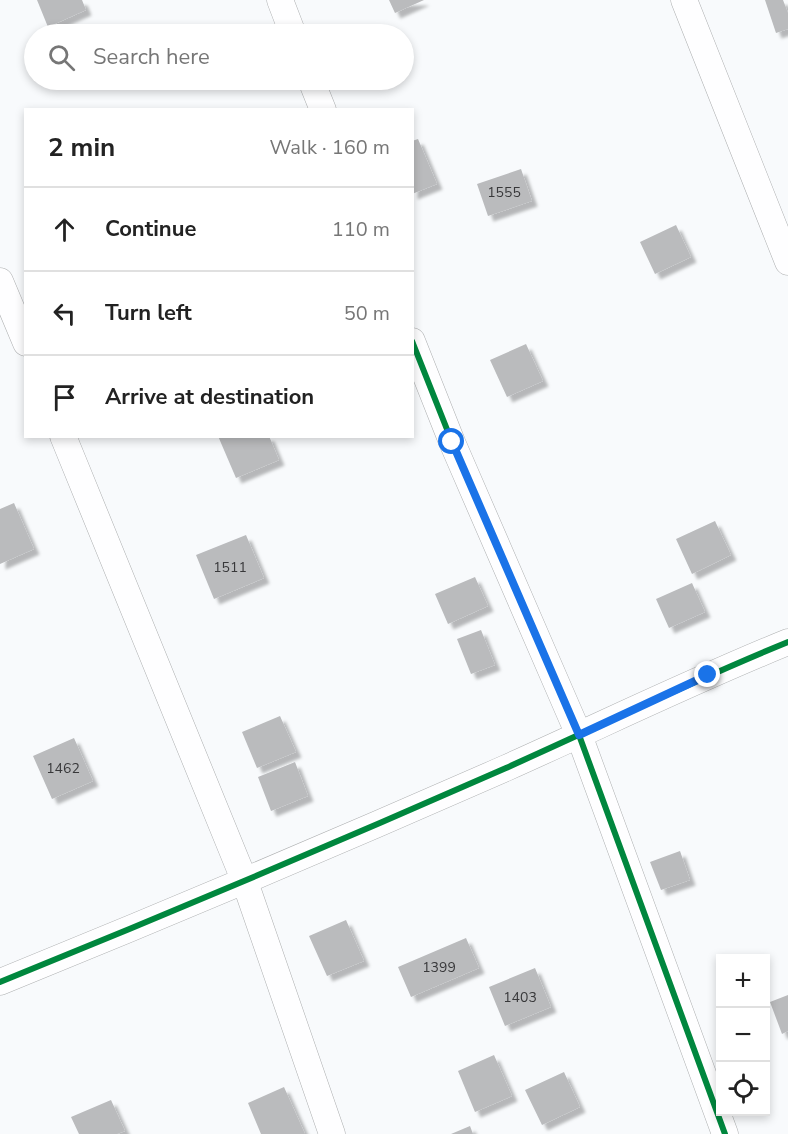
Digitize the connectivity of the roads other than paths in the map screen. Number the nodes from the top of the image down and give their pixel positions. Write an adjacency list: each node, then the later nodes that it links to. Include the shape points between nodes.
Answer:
1 (280, 0): 3 (street)
2 (684, 0): 6 (street)
3 (289, 24)
4 (315, 90): 5 (street)
5 (321, 108)
6 (786, 253)
7 (0, 281): 8 (street)
8 (24, 338)
9 (414, 346): 12 (street)
10 (64, 438): 13 (street)
11 (788, 642): 12 (street)
12 (579, 735): 13 (street); 16 (street)
13 (245, 882): 14 (street); 15 (street)
14 (0, 982)
15 (332, 1134)
16 (725, 1134)

